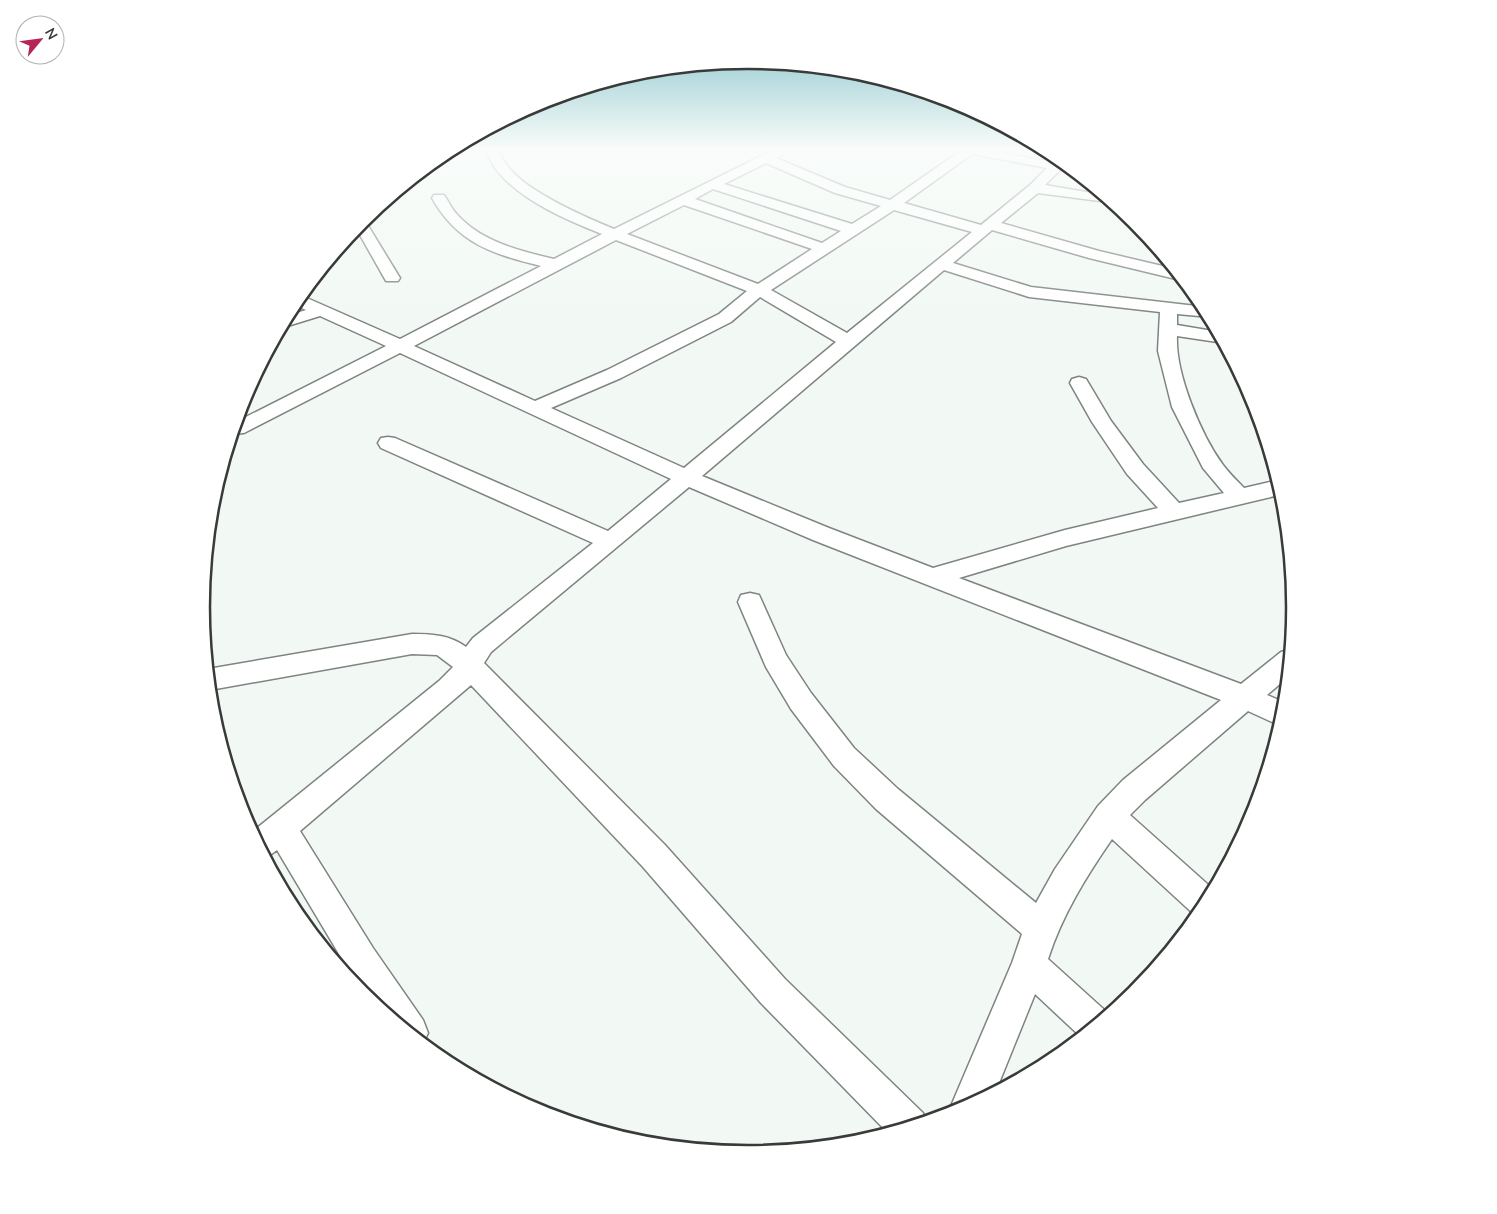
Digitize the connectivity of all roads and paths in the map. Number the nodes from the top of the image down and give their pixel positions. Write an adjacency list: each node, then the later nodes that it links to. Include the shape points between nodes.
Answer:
1 (441, 205): 13 (street, via 455,223 475,238 504,251)
2 (551, 205): 11 (street)
3 (675, 205): 11 (street)
4 (697, 205): 12 (street)
5 (775, 205): 10 (street)
6 (892, 205): 8 (street); 10 (street)
7 (1014, 205): 8 (street)
8 (986, 227): 14 (street); 15 (street)
9 (364, 230): 16 (street)
10 (854, 230): 12 (street)
11 (613, 235): 13 (street); 17 (street)
12 (823, 248): 17 (street)
13 (558, 265): 26 (street)
14 (943, 265): 19 (street, via 1037,293); 25 (street)
15 (1170, 272)
16 (392, 278)
17 (759, 290): 25 (street); 28 (street, via 725,318 614,374)
18 (305, 303): 20 (street)
19 (1169, 308): 21 (street); 23 (street)
20 (320, 311): 22 (street); 26 (street)
21 (1198, 311)
22 (294, 320)
23 (1167, 329): 24 (street); 33 (street, via 1167,351 1182,408 1214,468)
24 (1214, 337)
25 (848, 341): 31 (street)
26 (399, 347): 28 (street); 29 (street)
27 (1079, 383): 34 (street, via 1135,469)
28 (534, 408): 31 (street)
29 (242, 427)
30 (388, 443): 35 (street)
31 (685, 477): 35 (street); 36 (street)
32 (1273, 489): 33 (street)
33 (1238, 496): 34 (street)
34 (1173, 511): 36 (street)
35 (612, 541): 38 (street, via 482,645)
36 (931, 577): 41 (street)
37 (750, 602): 46 (street, via 775,660 801,701 844,757 941,845)
38 (468, 664): 40 (street, via 448,647 412,644); 44 (street, via 460,679 449,689); 52 (street, via 654,856 773,991)
39 (1283, 664): 41 (street)
40 (215, 678)
41 (1246, 698): 42 (street); 43 (street, via 1134,790)
42 (1276, 711)
43 (1109, 816): 45 (street); 46 (street, via 1066,880)
44 (270, 837): 48 (street)
45 (1200, 900)
46 (1041, 928): 47 (street)
47 (1029, 964): 50 (street); 51 (street)
48 (354, 968): 49 (street)
49 (384, 1003)
50 (1091, 1022)
51 (974, 1095)
52 (904, 1122)

